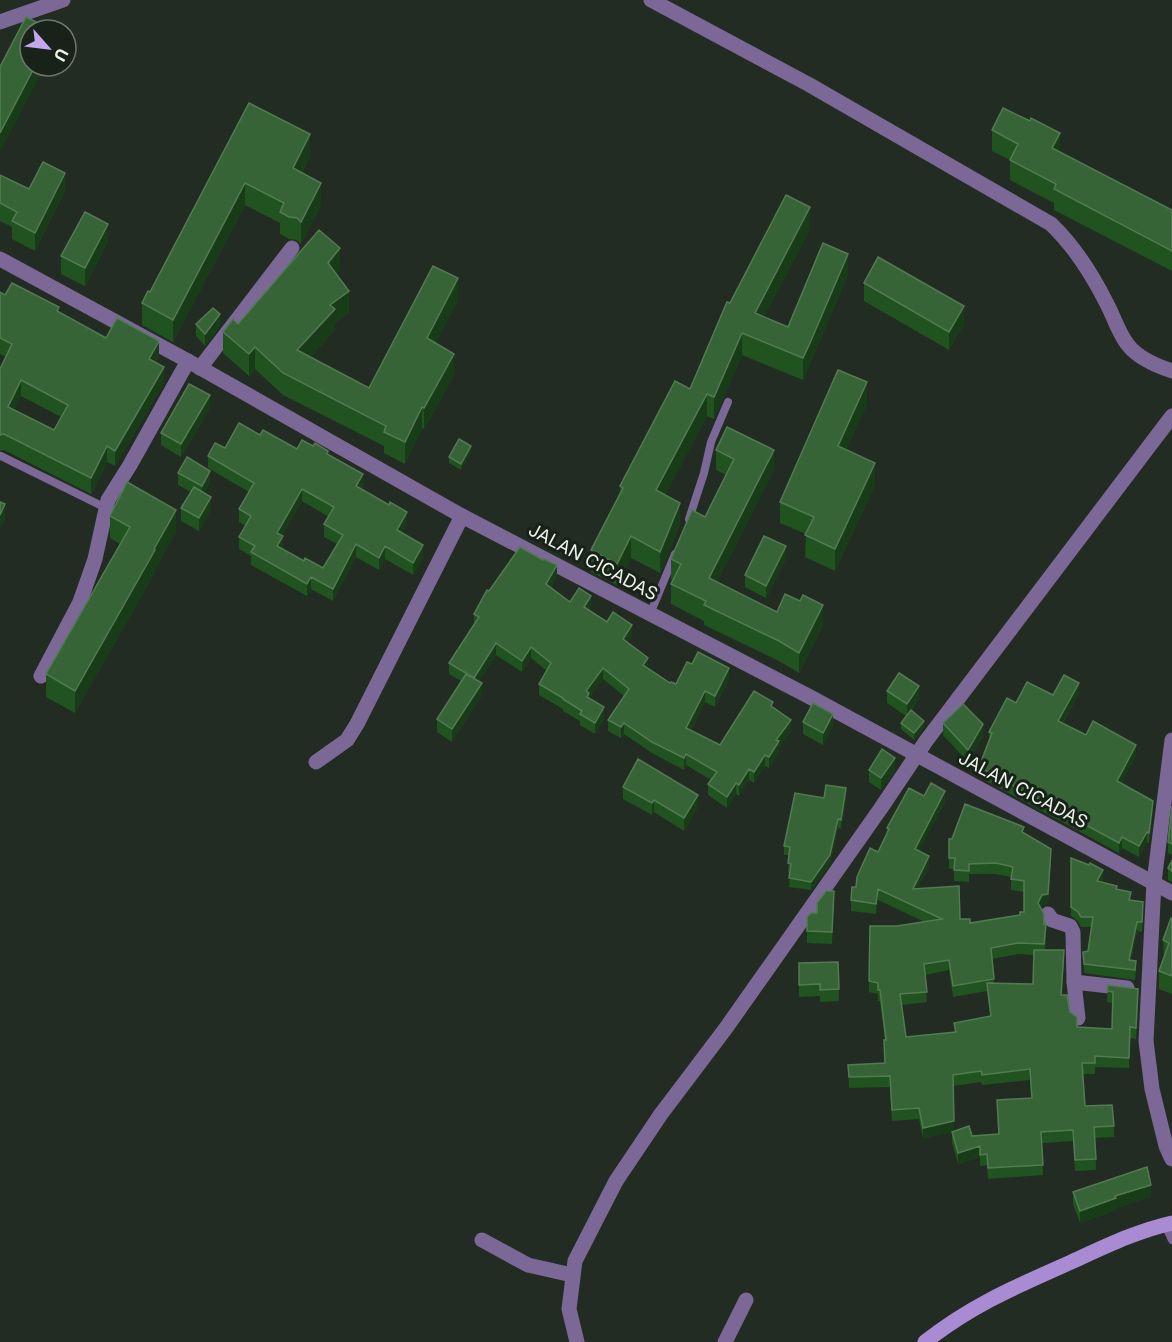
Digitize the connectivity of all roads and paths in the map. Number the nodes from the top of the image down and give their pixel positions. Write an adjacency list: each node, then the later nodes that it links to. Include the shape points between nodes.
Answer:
1 (63, 0): 3 (street)
2 (651, 0): 7 (street, via 808,84 1051,224 1103,296 1128,345)
3 (0, 22)
4 (292, 248): 6 (street)
5 (0, 259): 6 (street, JALAN CICADAS)
6 (194, 365): 11 (street); 12 (street, JALAN CICADAS)
7 (1172, 371)
8 (728, 402): 13 (lane, via 711,442)
9 (1172, 416): 18 (street)
10 (1, 456): 11 (lane)
11 (106, 508): 16 (street, via 80,602)
12 (462, 516): 15 (street, JALAN CICADAS); 19 (street, via 357,724 347,740)
13 (684, 532)
14 (680, 542): 15 (lane)
15 (650, 614): 18 (street, JALAN CICADAS)
16 (41, 676)
17 (1172, 740): 20 (street)
18 (917, 755): 20 (street, JALAN CICADAS); 30 (street, via 616,1181 584,1240)
19 (316, 762)
20 (1154, 882): 21 (street, JALAN CICADAS); 24 (street)
21 (1172, 893)
22 (1048, 914): 23 (street, via 1052,920 1070,926 1073,932)
23 (1074, 982): 24 (street); 25 (street)
24 (1148, 991): 26 (street, via 1146,1041 1152,1089)
25 (1078, 1018)
26 (1172, 1159)
27 (1169, 1224): 29 (lane); 34 (main road, via 1121,1239 993,1297)
28 (482, 1239): 30 (street, via 528,1264)
29 (1172, 1240)
30 (572, 1275): 32 (street, via 569,1309)
31 (746, 1300): 33 (street)
32 (577, 1342)
33 (725, 1342)
34 (924, 1342)

